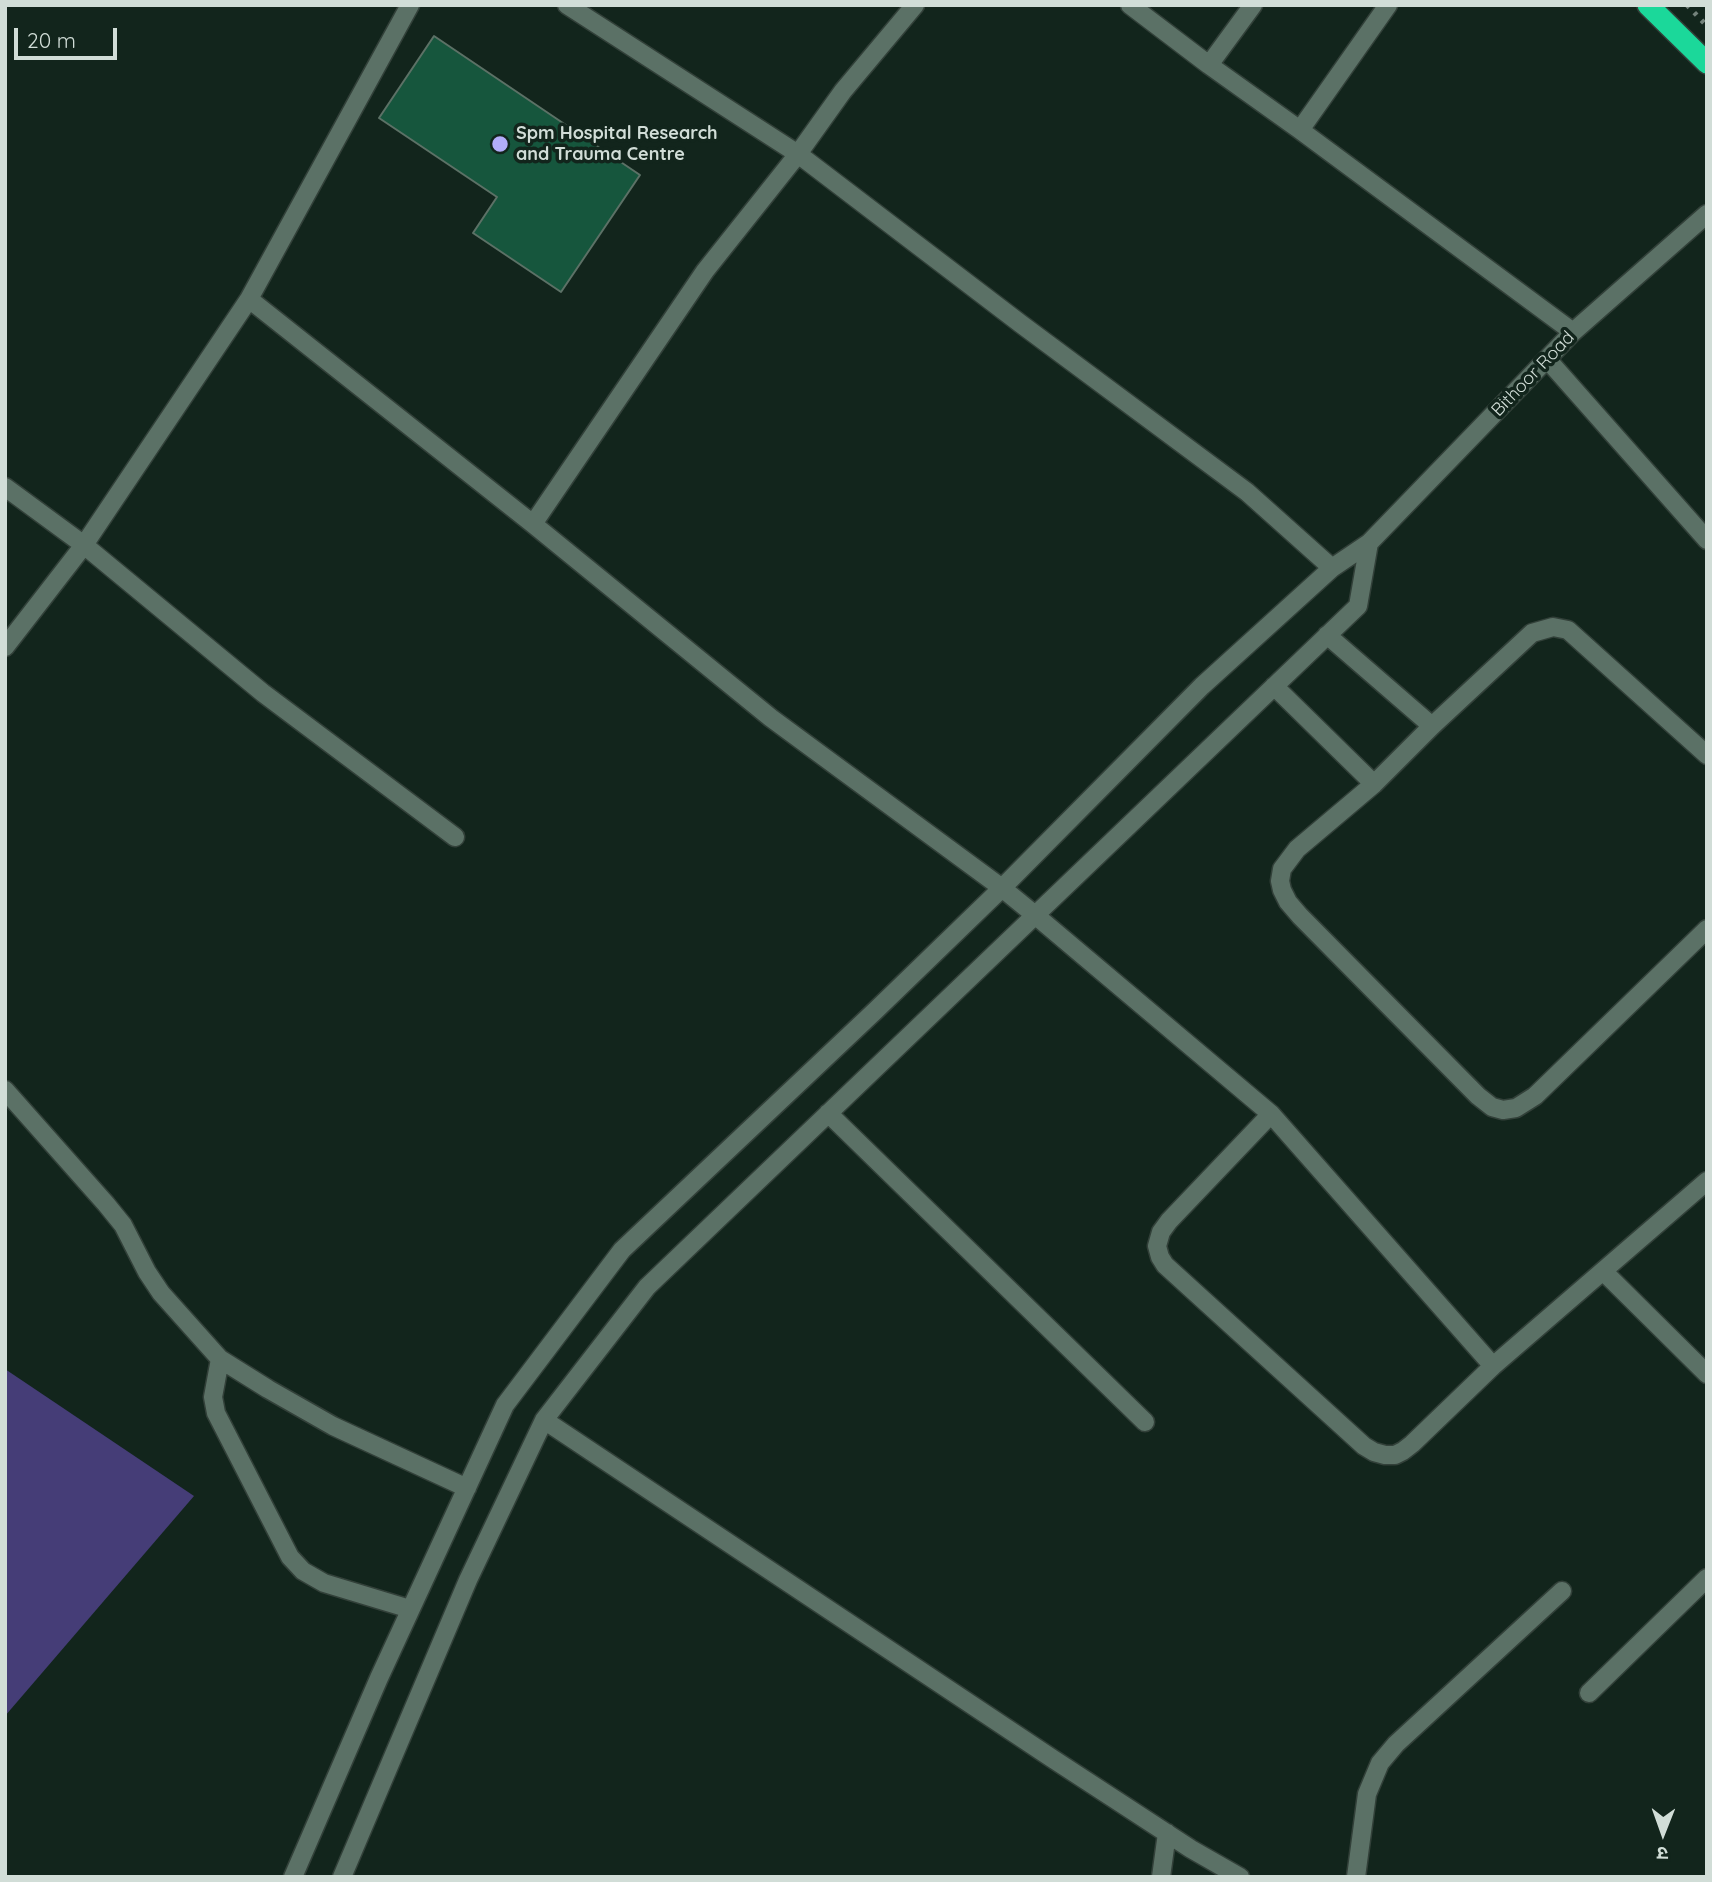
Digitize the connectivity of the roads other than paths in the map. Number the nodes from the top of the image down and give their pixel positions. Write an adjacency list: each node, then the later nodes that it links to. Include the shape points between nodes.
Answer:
1 (410, 5): 13 (street)
2 (567, 5): 11 (street)
3 (915, 5): 11 (street)
4 (1130, 5): 9 (street)
5 (1253, 5): 9 (street)
6 (1388, 5): 10 (street)
7 (1648, 5): 8 (highway)
8 (1707, 63)
9 (1209, 65): 10 (street)
10 (1300, 130): 14 (street)
11 (797, 154): 17 (street, via 705,271); 21 (street, via 1247,492)
12 (1707, 214): 14 (street, Bithoor Road)
13 (249, 299): 17 (street); 20 (street)
14 (1573, 332): 15 (street, Bithoor Road)
15 (1547, 359): 18 (street); 19 (street, Bithoor Road)
16 (5, 487): 20 (street)
17 (533, 524): 29 (street, via 771,718)
18 (1707, 540)
19 (1369, 544): 21 (street, Bithoor Road); 22 (street, via 1358,606)
20 (84, 545): 23 (street); 28 (street, via 263,693)
21 (1332, 568): 29 (street, Bithoor Road, via 1202,686)
22 (1327, 635): 24 (street); 25 (street)
23 (5, 647)
24 (1274, 686): 27 (street); 30 (street)
25 (1432, 726): 26 (street, via 1532,633 1553,627 1568,630); 27 (street)
26 (1707, 755)
27 (1374, 783): 31 (street, via 1287,860 1282,890 1300,916 1492,1107 1516,1108 1535,1096)
28 (455, 837)
29 (1002, 888): 30 (street); 42 (street, Bithoor Road, via 622,1250 505,1405)
30 (1035, 915): 33 (street); 34 (street)
31 (1707, 929)
32 (5, 1090): 37 (street, via 123,1225 161,1293)
33 (828, 1114): 40 (street, via 647,1287); 41 (street)
34 (1270, 1114): 38 (street); 38 (street, via 1161,1232 1157,1246 1165,1265 1374,1452 1395,1455 1403,1451)
35 (1707, 1181): 36 (street)
36 (1603, 1271): 38 (street); 39 (street)
37 (220, 1359): 42 (street, via 333,1426); 45 (street, via 213,1397 216,1413 290,1557 324,1583)
38 (1493, 1366)
39 (1707, 1374)
40 (544, 1420): 47 (street); 49 (street, via 468,1580)
41 (1145, 1422)
42 (467, 1488): 45 (street, Bithoor Road)
43 (1707, 1578): 46 (street)
44 (1562, 1591): 52 (street, via 1380,1763 1367,1794)
45 (410, 1609): 48 (street, Bithoor Road)
46 (1589, 1693)
47 (1167, 1833): 50 (street); 51 (street)
48 (293, 1877)
49 (342, 1877)
50 (1161, 1877)
51 (1240, 1877)
52 (1356, 1877)

